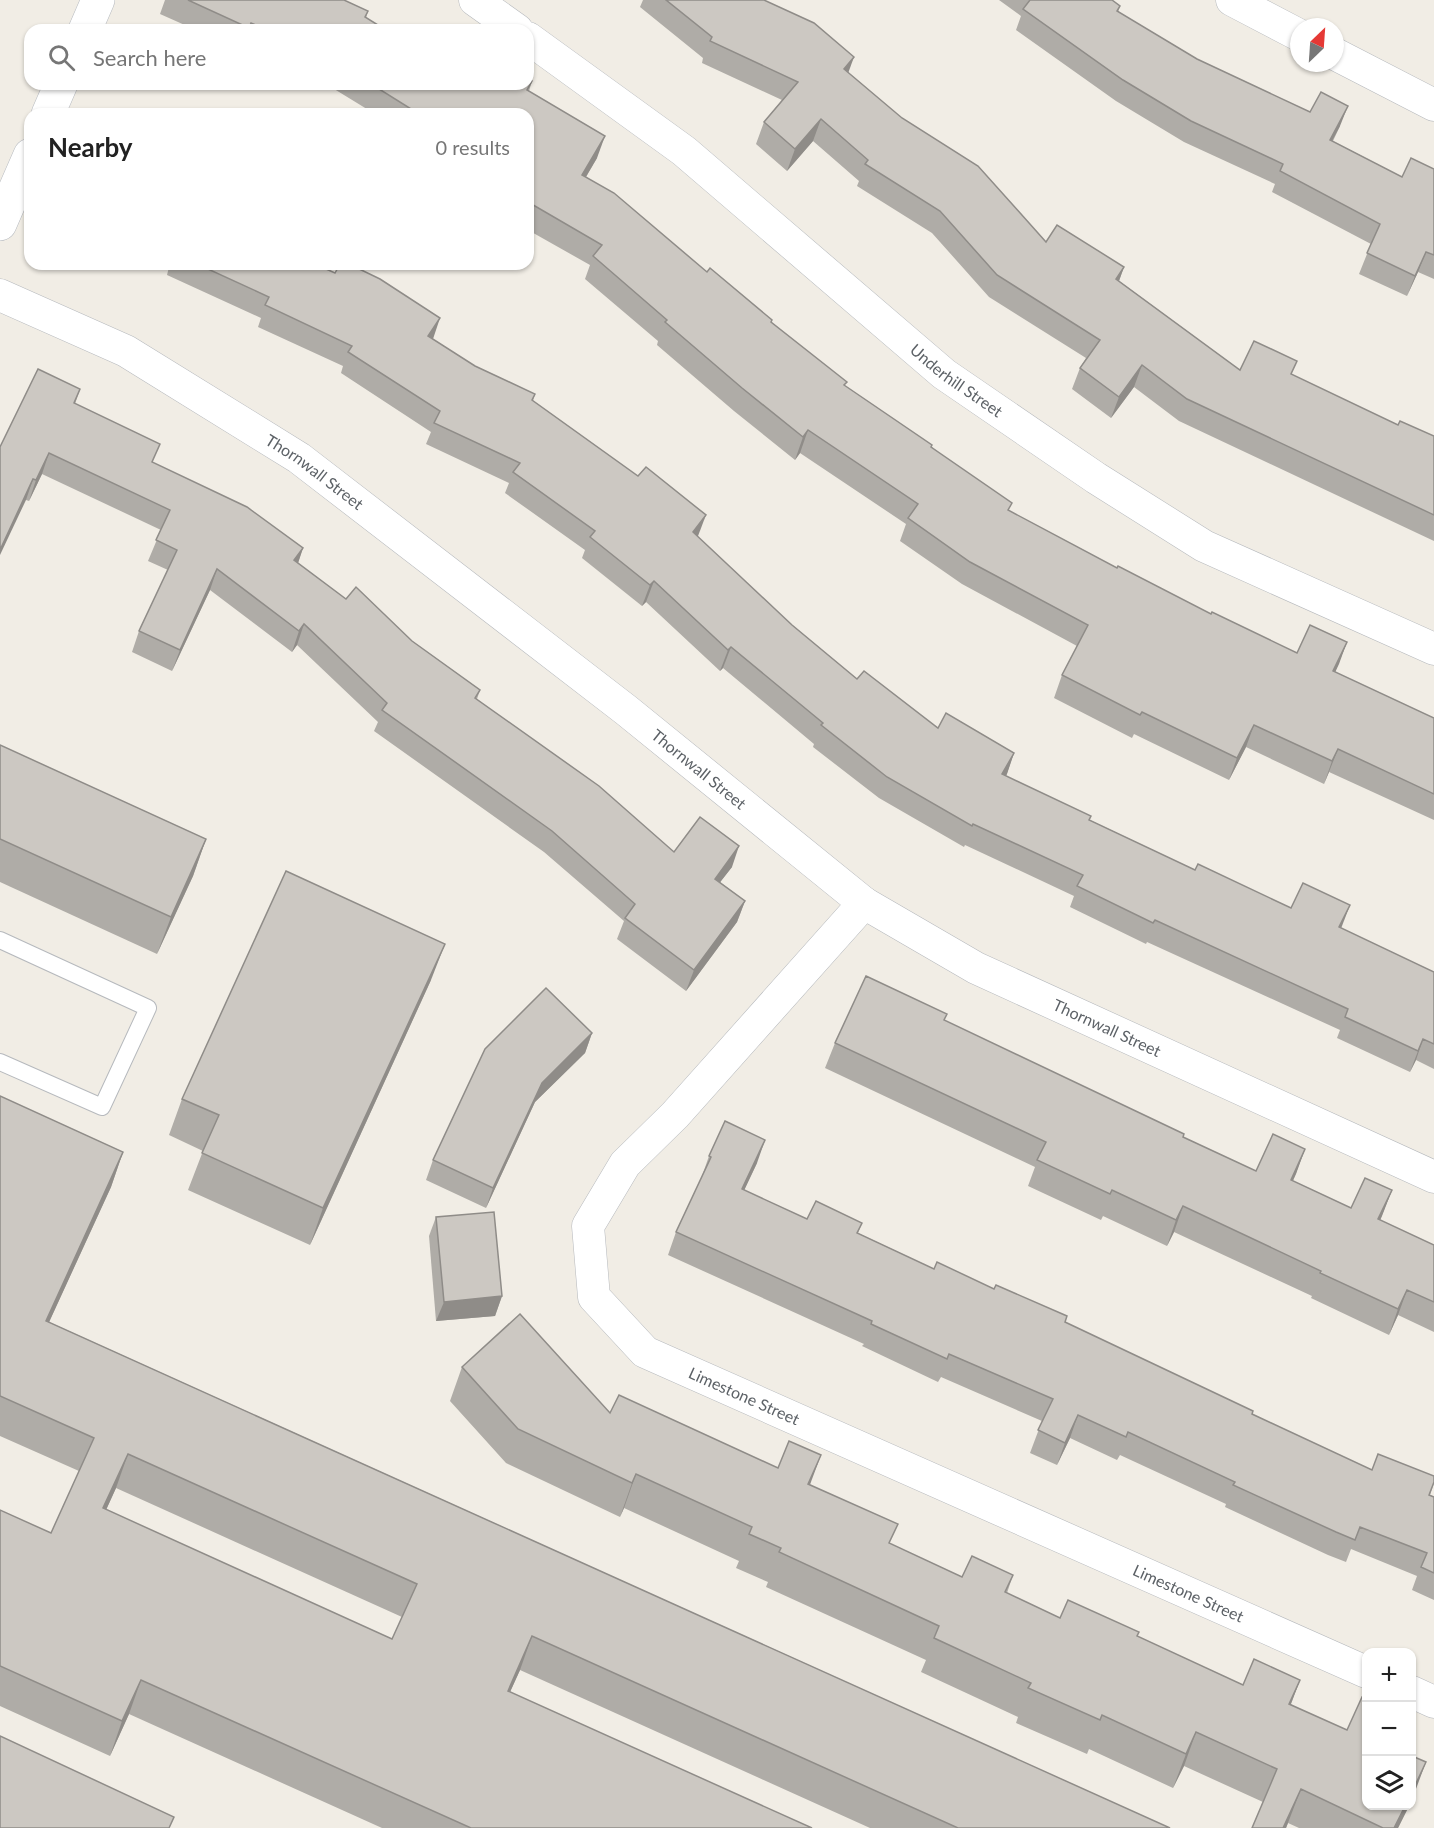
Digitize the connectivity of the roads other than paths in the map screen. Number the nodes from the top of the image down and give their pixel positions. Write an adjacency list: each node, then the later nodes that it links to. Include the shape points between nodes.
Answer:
1 (98, 0): 4 (street)
2 (475, 0): 5 (street)
3 (1232, 0): 6 (street)
4 (88, 24)
5 (509, 24)
6 (1290, 30)
7 (534, 42): 15 (street, Underhill Street, via 684,151 944,374 1096,478 1204,546)
8 (1344, 59): 10 (street)
9 (58, 90): 11 (street)
10 (1434, 105)
11 (51, 108)
12 (24, 169): 13 (street)
13 (0, 224)
14 (0, 295): 16 (street, Thornwall Street, via 126,351 299,458 626,710)
15 (1434, 649)
16 (864, 903): 19 (street, Thornwall Street, via 976,968); 20 (street, Limestone Street, via 675,1115 625,1164 588,1226 594,1297 645,1352)
17 (0, 940): 18 (lane, via 148,1008 102,1107)
18 (0, 1062)
19 (1434, 1177)
20 (1362, 1670)
21 (1416, 1694): 22 (street)
22 (1434, 1702)

